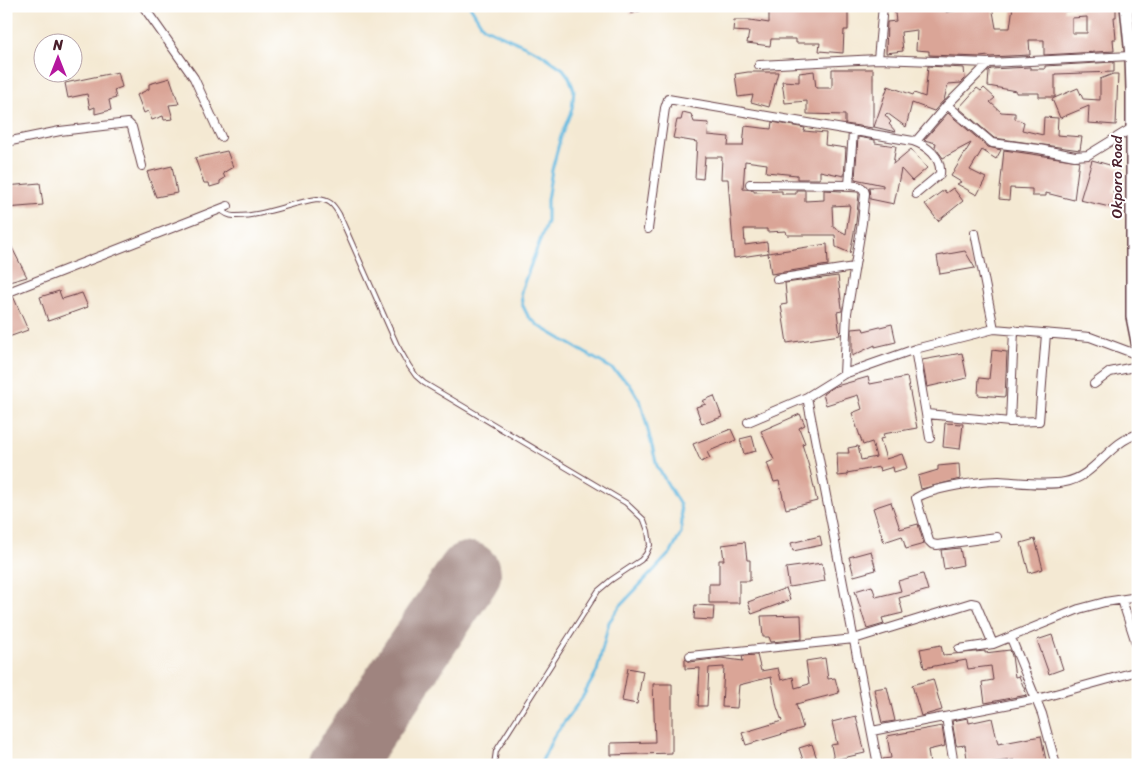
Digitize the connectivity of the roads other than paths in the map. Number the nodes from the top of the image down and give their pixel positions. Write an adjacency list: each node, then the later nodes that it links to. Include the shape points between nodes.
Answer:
1 (143, 6): 13 (street, via 194,78)
2 (883, 6): 7 (street)
3 (1126, 6): 6 (main road, Okporo Road)
4 (1137, 6): 5 (main road)
5 (1138, 11)
6 (1131, 56): 8 (street); 11 (main road, Okporo Road)
7 (878, 59): 8 (street); 9 (street)
8 (989, 63): 10 (street)
9 (759, 65)
10 (947, 105): 11 (street, via 992,143 1075,156 1088,155); 14 (street)
11 (1132, 128): 30 (main road, Okporo Road, via 1132,316)
12 (853, 132): 14 (street); 18 (street); 22 (street, via 668,99)
13 (221, 137)
14 (913, 141): 19 (street, via 924,144 941,168 940,174)
15 (6, 142): 16 (street, via 60,131 128,124 132,127)
16 (142, 166)
17 (750, 184): 18 (street)
18 (849, 186): 24 (street, via 861,186 865,193)
19 (916, 194)
20 (228, 206): 21 (street)
21 (220, 209): 26 (street); 55 (lane, via 234,216 318,199 332,203 397,345 416,376 626,503 644,520 650,545 646,554 598,591 496,750)
22 (648, 229)
23 (975, 233): 27 (street)
24 (854, 267): 25 (street); 34 (street, via 847,313)
25 (777, 278)
26 (6, 293)
27 (994, 330): 28 (street); 31 (street)
28 (1014, 330): 29 (street); 39 (street)
29 (1046, 334): 32 (street, via 1090,337); 39 (street, via 1040,419 1036,422)
30 (1138, 347)
31 (915, 349): 34 (street); 37 (street)
32 (1138, 354)
33 (1138, 366): 35 (street, via 1110,372)
34 (844, 374): 36 (street)
35 (1094, 384)
36 (807, 396): 38 (street); 46 (street)
37 (927, 414): 39 (street); 41 (street)
38 (748, 422)
39 (1010, 422)
40 (1138, 434): 42 (street, via 1126,438 1090,470 1070,481 967,484 942,488 916,498 932,544)
41 (930, 438)
42 (997, 537)
43 (1138, 597): 44 (street)
44 (1122, 600): 45 (street, via 1078,609); 49 (street)
45 (1011, 638): 47 (street); 52 (street)
46 (854, 639): 47 (street, via 971,603 980,610); 50 (street); 54 (street)
47 (993, 644): 48 (street)
48 (959, 649)
49 (1138, 649)
50 (690, 656)
51 (1138, 671): 52 (street)
52 (1037, 700): 53 (street); 58 (street)
53 (946, 717): 54 (street); 57 (street)
54 (872, 731): 56 (street)
55 (494, 765)
56 (878, 765)
57 (954, 765)
58 (1056, 765)

